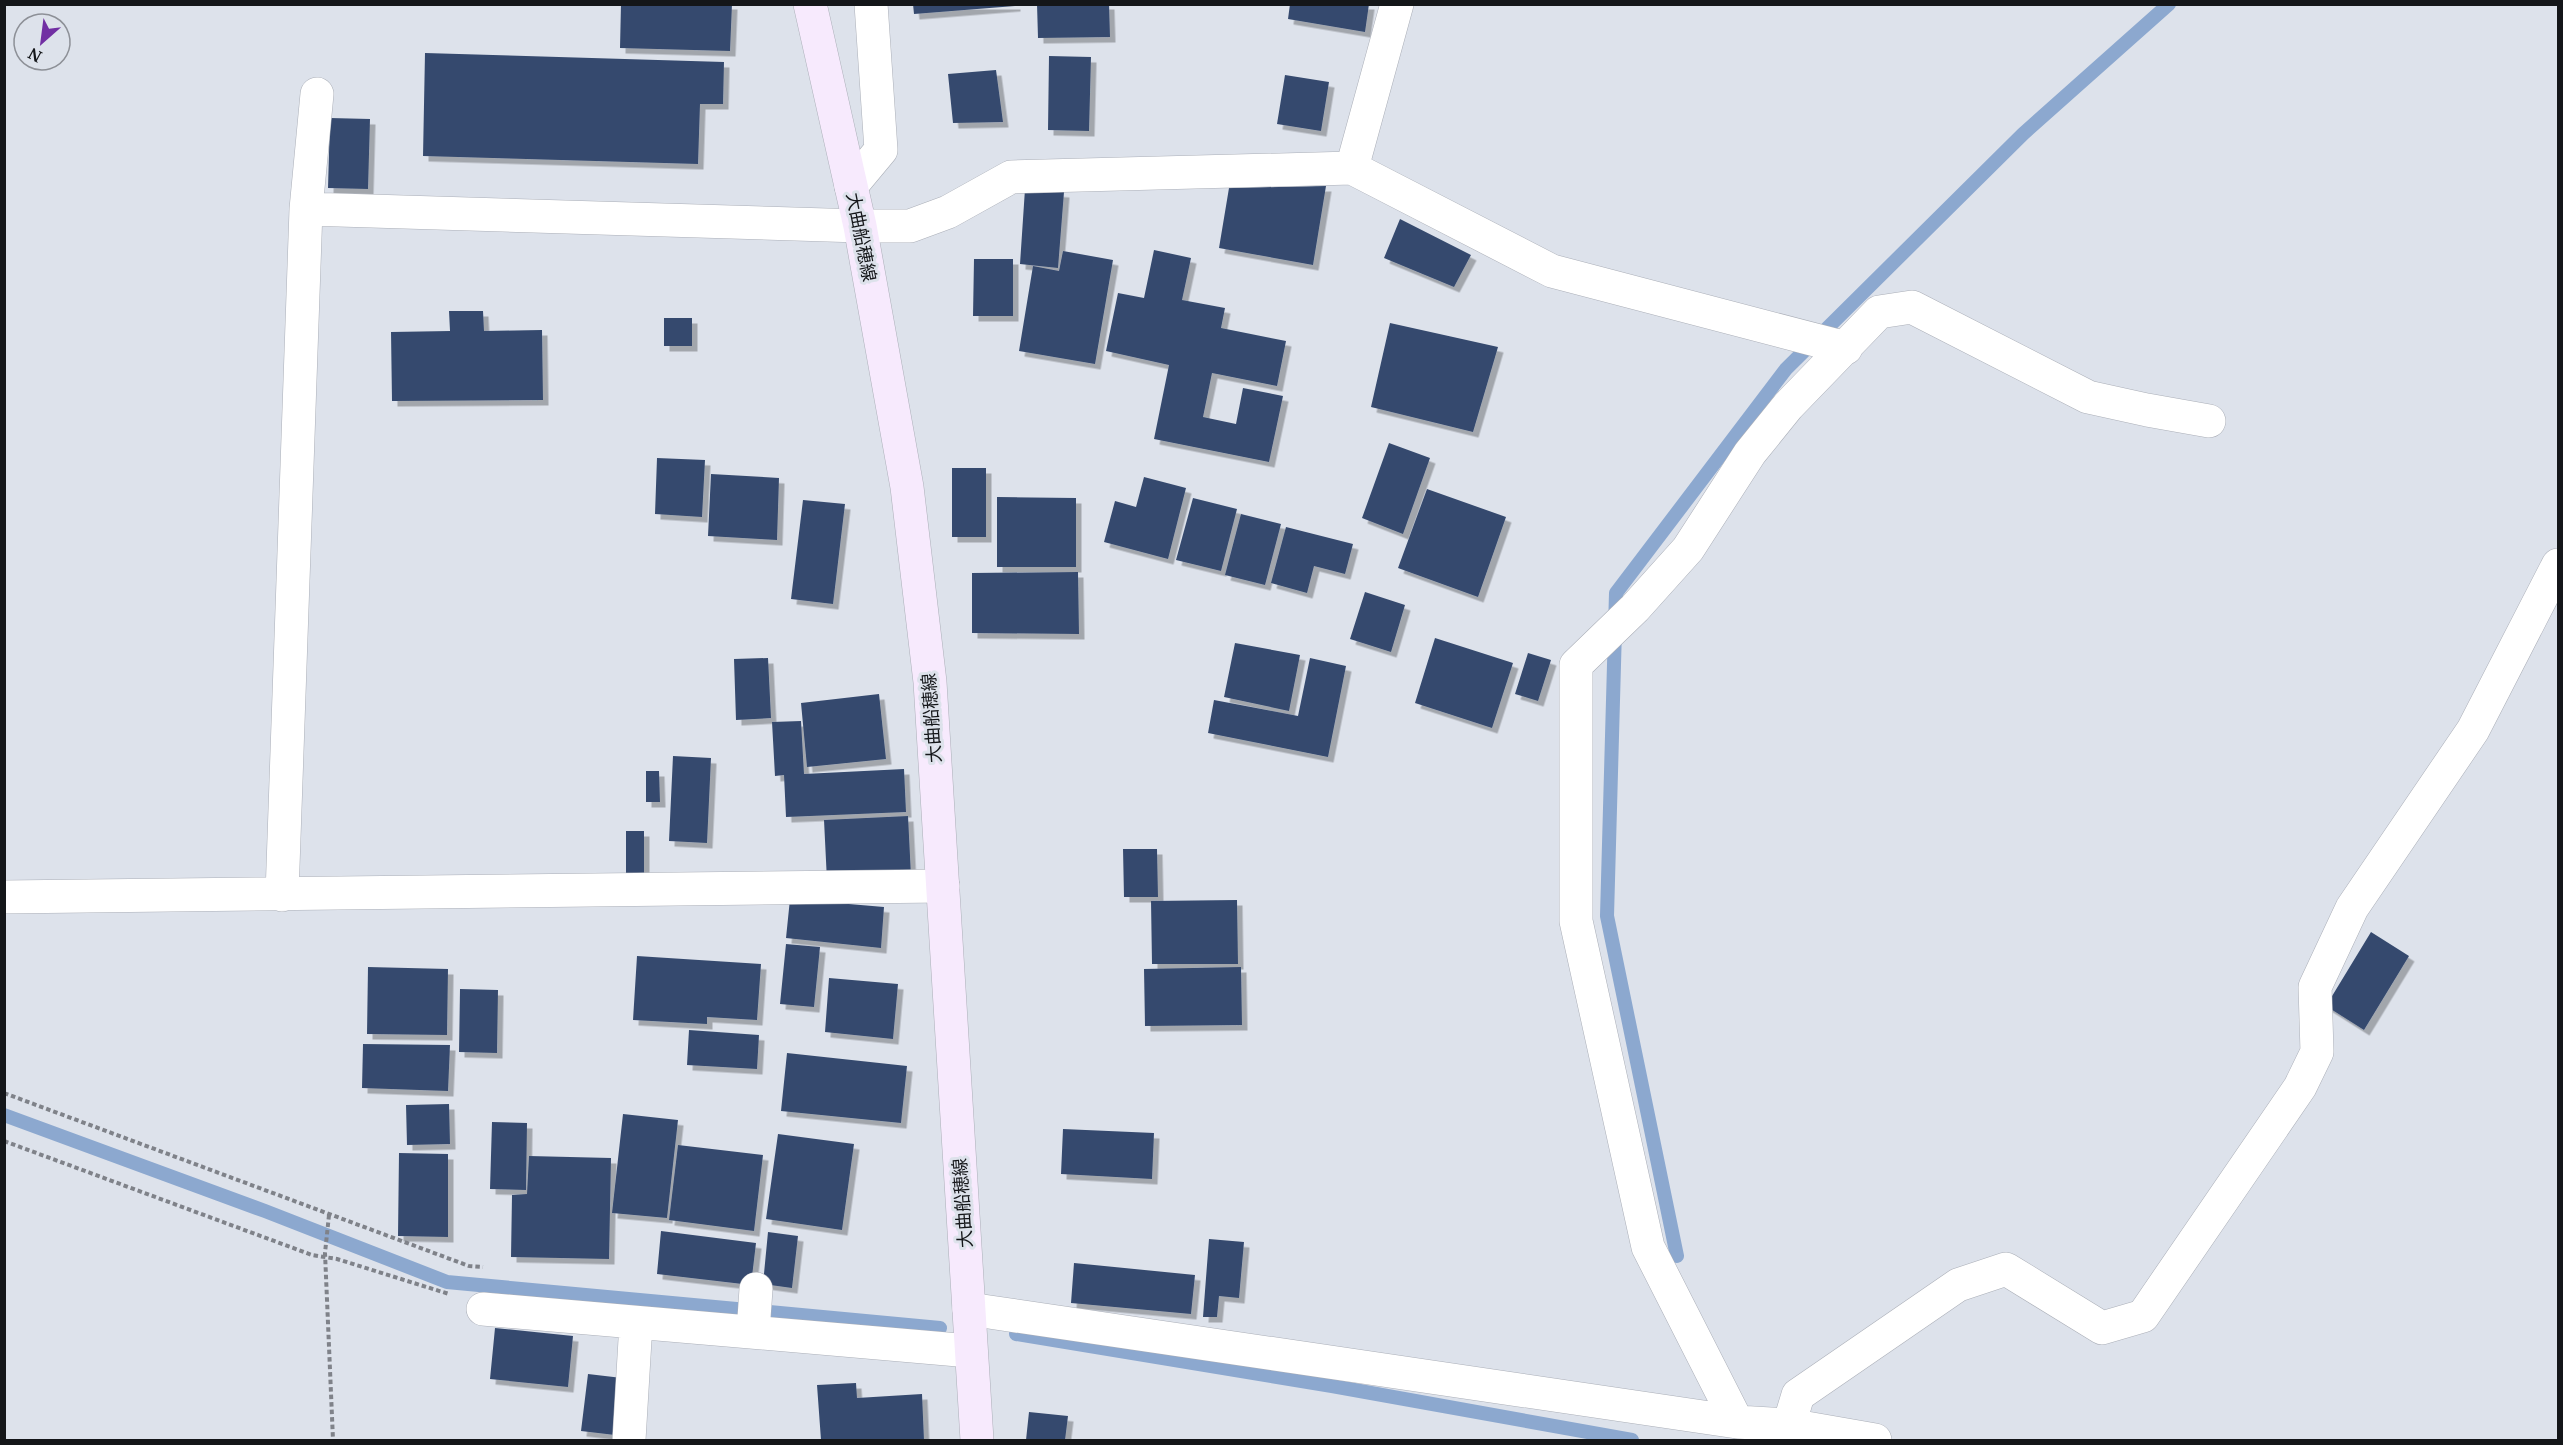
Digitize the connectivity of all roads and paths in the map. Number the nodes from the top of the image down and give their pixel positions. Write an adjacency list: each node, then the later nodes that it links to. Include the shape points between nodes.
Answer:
1 (810, 4): 6 (main road, 大曲船穂線)
2 (871, 4): 6 (street, via 881,150)
3 (1397, 4): 5 (street)
4 (317, 94): 7 (street)
5 (1352, 168): 8 (street, via 1011,177 948,212 910,226); 9 (street, via 1552,271)
6 (851, 186): 8 (main road, 大曲船穂線)
7 (306, 208): 8 (street); 13 (street)
8 (860, 226): 12 (main road, 大曲船穂線, via 907,487 930,682)
9 (1846, 348): 10 (street, via 1879,312 1912,307 2088,397); 24 (street, via 1788,406 1750,453 1688,549 1576,665 1576,921 1648,1247)
10 (2209, 421)
11 (2559, 564): 25 (street, via 2473,730 2352,908 2315,987 2317,1052 2301,1087 2143,1316 2102,1328 2006,1269 1958,1285 1798,1395)
12 (943, 886): 13 (street); 21 (main road, 大曲船穂線)
13 (282, 895): 14 (street)
14 (4, 897)
15 (4, 1093): 17 (path)
16 (4, 1141): 18 (path)
17 (329, 1215): 18 (path); 19 (path, via 469,1266)
18 (326, 1256): 20 (path, via 468,1299); 26 (path)
19 (493, 1268)
20 (483, 1309): 22 (street)
21 (969, 1309): 23 (main road, 大曲船穂線); 24 (street)
22 (636, 1323): 23 (street, via 755,1310); 27 (street)
23 (970, 1352): 28 (main road, 大曲船穂線)
24 (1737, 1422): 25 (street)
25 (1788, 1425): 29 (street)
26 (333, 1440)
27 (629, 1440)
28 (977, 1440)
29 (1875, 1440)

